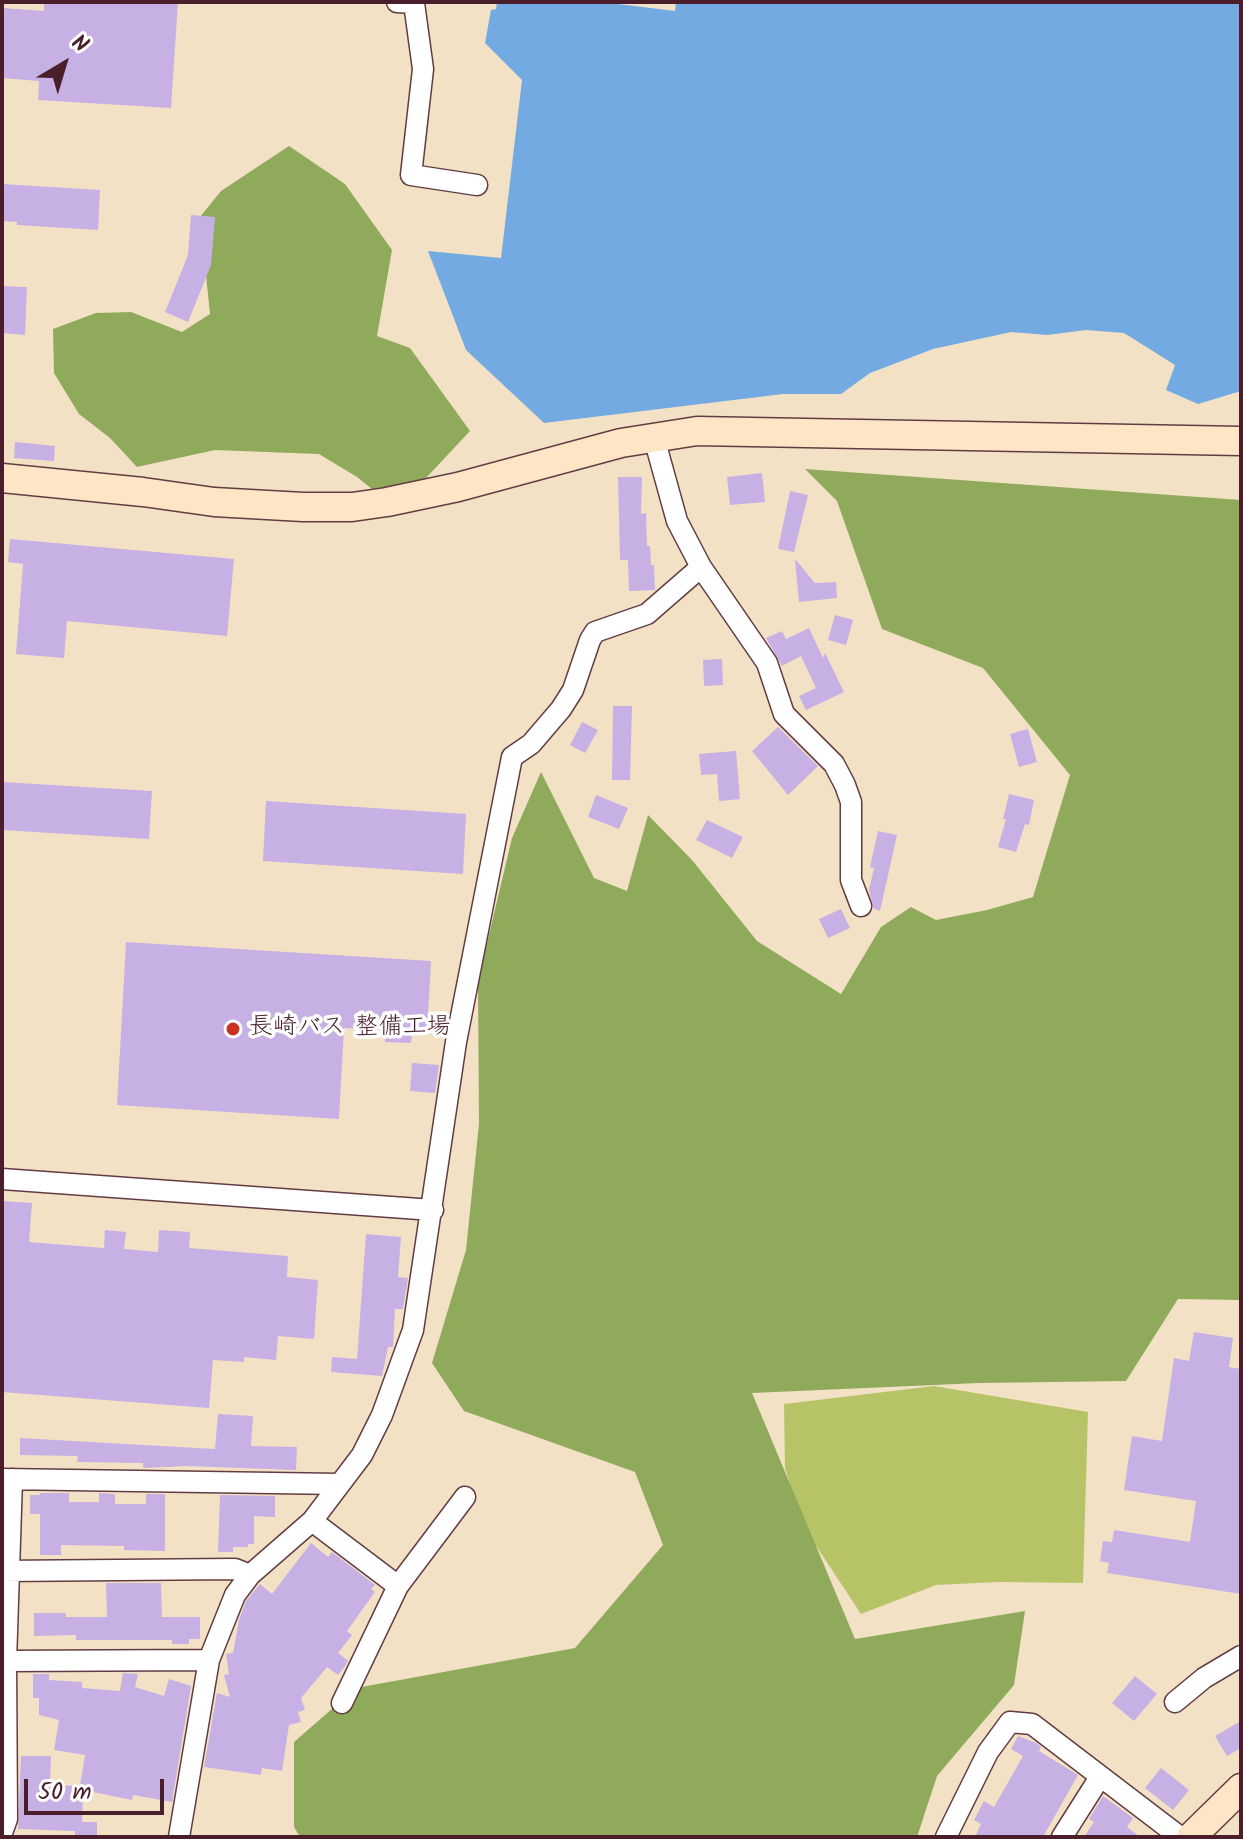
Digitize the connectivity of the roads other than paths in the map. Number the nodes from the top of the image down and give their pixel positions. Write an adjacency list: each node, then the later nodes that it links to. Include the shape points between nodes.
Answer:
1 (397, 2): 2 (street, via 414,3 423,69 411,175)
2 (477, 185)
3 (654, 438): 4 (street, via 712,431); 5 (street, via 458,487 352,507 214,502); 6 (street, via 677,521)
4 (1241, 441)
5 (2, 478)
6 (701, 567): 7 (street, via 767,663 784,714 834,764 845,785 851,802 851,880); 9 (street, via 647,614 595,632 561,709 531,744 512,757 456,1042)
7 (861, 906)
8 (2, 1179): 9 (street)
9 (433, 1210): 11 (street, via 413,1330 376,1429)
10 (7, 1479): 11 (street); 14 (street)
11 (340, 1484): 13 (street)
12 (465, 1497): 16 (street)
13 (312, 1521): 15 (street); 16 (street)
14 (6, 1571): 15 (street, via 235,1569); 19 (street)
15 (250, 1575): 18 (street, via 235,1595)
16 (398, 1586): 21 (street)
17 (1241, 1656): 20 (street)
18 (209, 1660): 19 (street); 25 (street)
19 (4, 1662): 24 (street, via 7,1819)
20 (1175, 1702)
21 (342, 1703)
22 (1100, 1777): 26 (street, via 1032,1724 1010,1722 988,1752); 27 (street); 28 (street)
23 (1241, 1788): 29 (street)
24 (2, 1833)
25 (179, 1837)
26 (946, 1837)
27 (1062, 1837)
28 (1180, 1837)
29 (1191, 1837)

